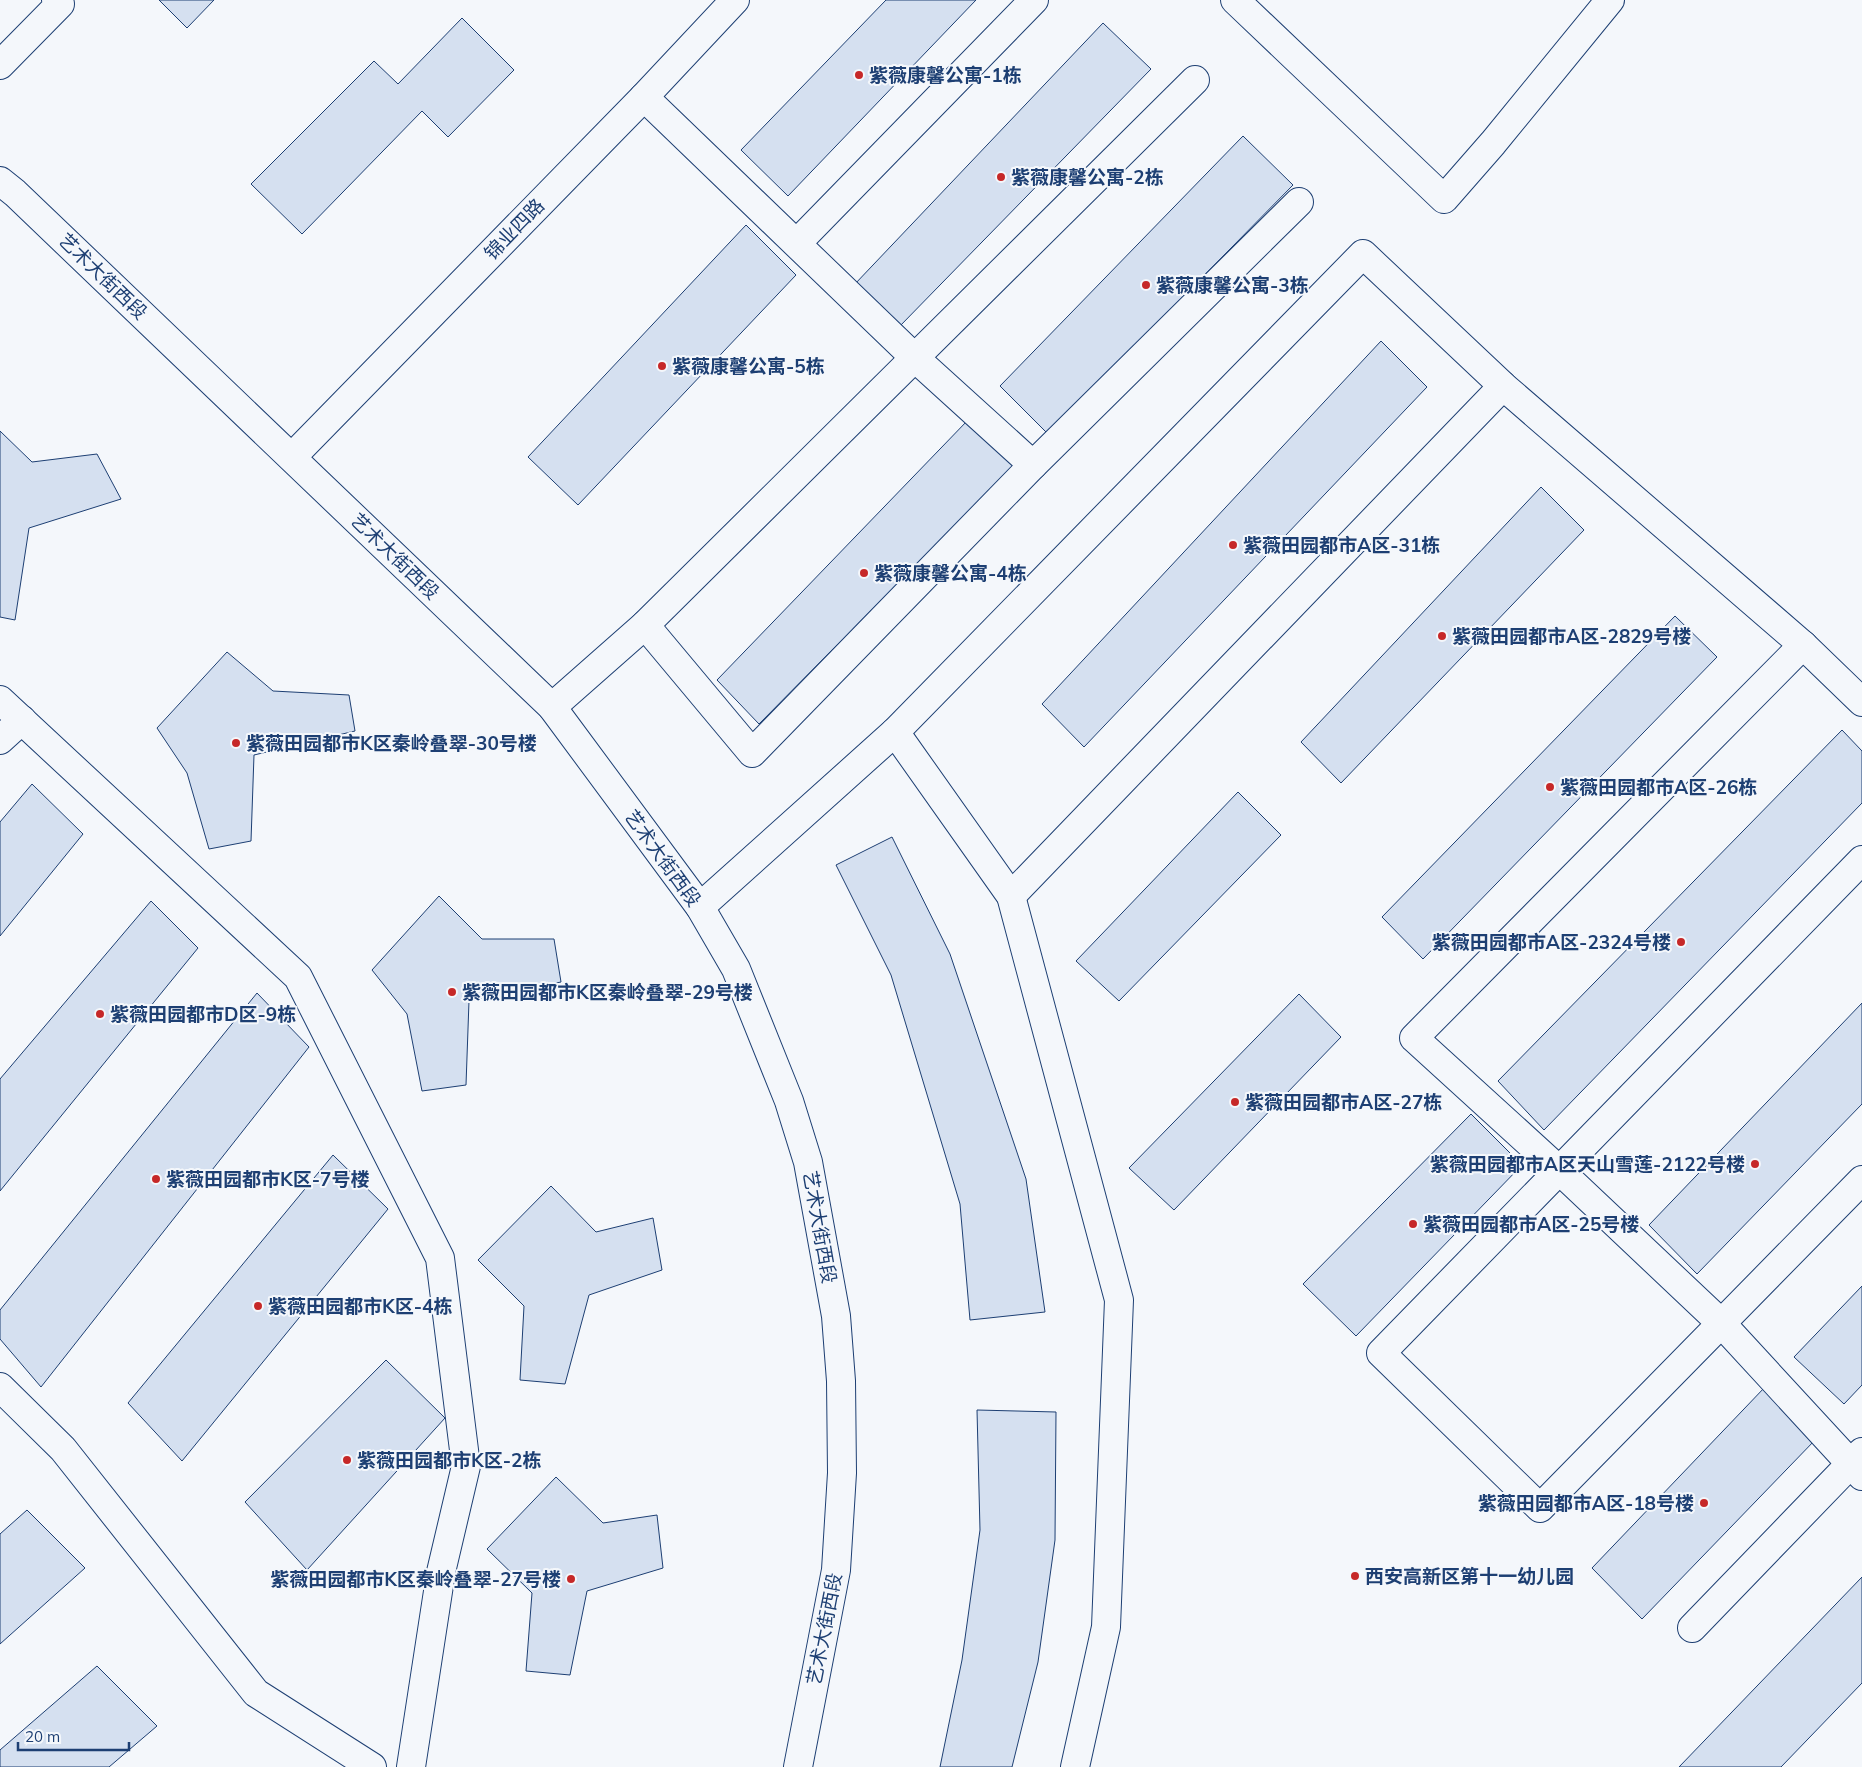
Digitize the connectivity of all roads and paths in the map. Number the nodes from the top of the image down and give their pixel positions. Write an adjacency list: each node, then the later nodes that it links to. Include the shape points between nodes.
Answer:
1 (56, 0): 6 (street, via 60,4)
2 (735, 0): 8 (street, 锦业四路)
3 (1034, 0): 11 (street)
4 (1235, 0): 5 (street, via 1444,199)
5 (1610, 0)
6 (0, 65)
7 (1195, 80): 12 (street)
8 (644, 96): 11 (street); 14 (street, 锦业四路)
9 (0, 181): 14 (street, 艺术大街西段)
10 (1299, 202): 15 (street)
11 (797, 244): 12 (street)
12 (915, 358): 15 (street); 16 (street)
13 (1503, 386): 17 (street); 22 (street, via 1363,254); 25 (street)
14 (292, 457): 20 (street, 艺术大街西段)
15 (1033, 465): 16 (street, via 752,753)
16 (645, 625): 20 (street)
17 (1803, 645): 19 (street); 27 (street, via 1414,1038)
18 (0, 700): 21 (street)
19 (1862, 702)
20 (552, 707): 26 (street, 艺术大街西段)
21 (22, 720): 23 (street); 34 (street, via 298,977 440,1258 466,1466 441,1572)
22 (895, 732): 25 (street); 26 (street)
23 (0, 740)
24 (1862, 860): 27 (street)
25 (1010, 896): 36 (street, via 1119,1300 1106,1627)
26 (700, 908): 35 (street, 艺术大街西段, via 736,969 789,1101 808,1162 836,1316 841,1381 842,1473 836,1570)
27 (1559, 1170): 29 (street); 29 (street, via 1380,1353 1540,1508)
28 (1862, 1180): 29 (street)
29 (1722, 1324): 31 (street)
30 (0, 1387): 33 (street, via 63,1448 256,1693)
31 (1858, 1464): 32 (street)
32 (1692, 1628)
33 (372, 1767)
34 (411, 1767)
35 (798, 1767)
36 (1075, 1767)

